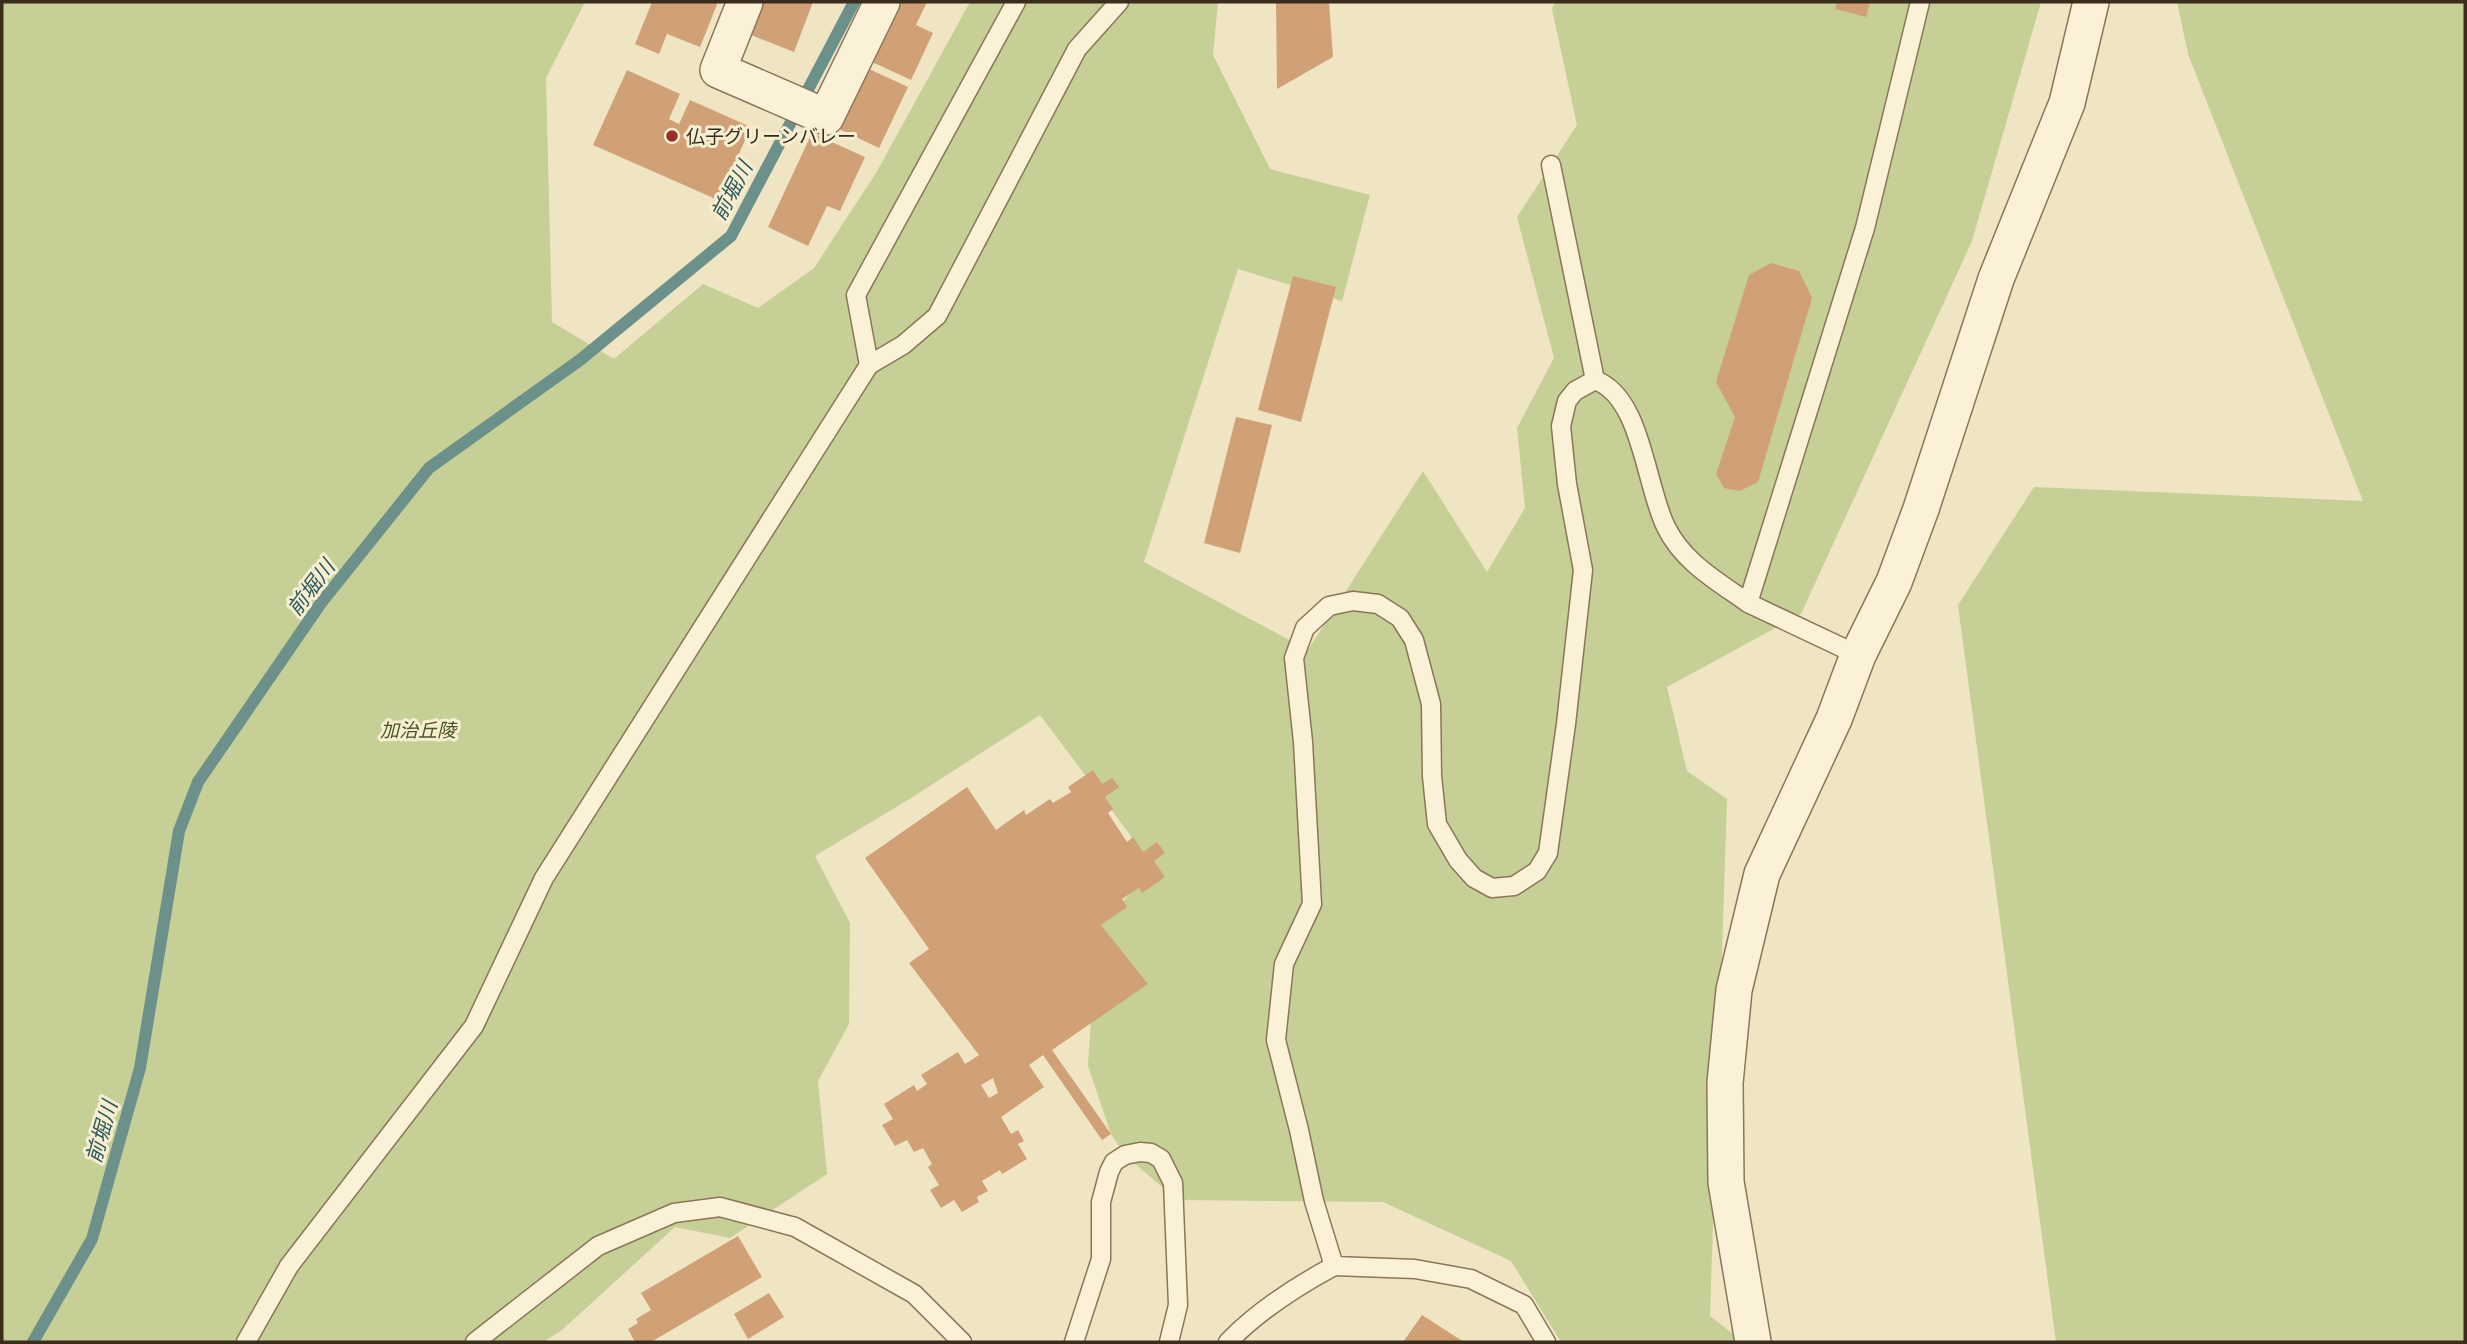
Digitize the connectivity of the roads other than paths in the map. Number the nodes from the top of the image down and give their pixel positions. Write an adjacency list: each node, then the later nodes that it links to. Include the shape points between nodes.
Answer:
1 (745, 2): 2 (street, via 718,70 813,112)
2 (882, 2)
3 (1016, 2): 8 (lane, via 856,295)
4 (1119, 2): 8 (lane, via 1077,49 937,316 903,345)
5 (1920, 2): 10 (lane, via 1866,228)
6 (2091, 2): 11 (street, via 2067,103 1996,279 1894,582)
7 (1551, 165): 9 (lane)
8 (869, 365): 13 (lane, via 544,878 474,1026 289,1266)
9 (1595, 380): 10 (lane, via 1607,384 1629,413 1665,526 1681,551); 12 (lane, via 1567,401 1561,426 1583,570 1548,853 1537,871 1514,886 1492,888 1474,878 1458,860 1437,824 1432,704 1415,640 1400,618 1378,604 1353,601 1329,606 1305,628 1294,658 1312,904 1284,964 1276,1040)
10 (1748, 603): 11 (lane)
11 (1858, 655): 20 (street, via 1834,719 1762,874 1734,990 1725,1083 1726,1182)
12 (1334, 1266): 18 (lane, via 1292,1289); 19 (lane, via 1415,1269 1471,1279 1524,1305)
13 (246, 1342)
14 (475, 1342): 15 (lane, via 598,1247 674,1213 720,1207 795,1227 914,1294)
15 (962, 1342)
16 (1073, 1342): 17 (lane, via 1101,1259 1101,1202 1109,1172 1114,1162 1140,1152 1161,1159 1173,1183 1178,1306)
17 (1169, 1342)
18 (1228, 1342)
19 (1546, 1342)
20 (1753, 1342)

